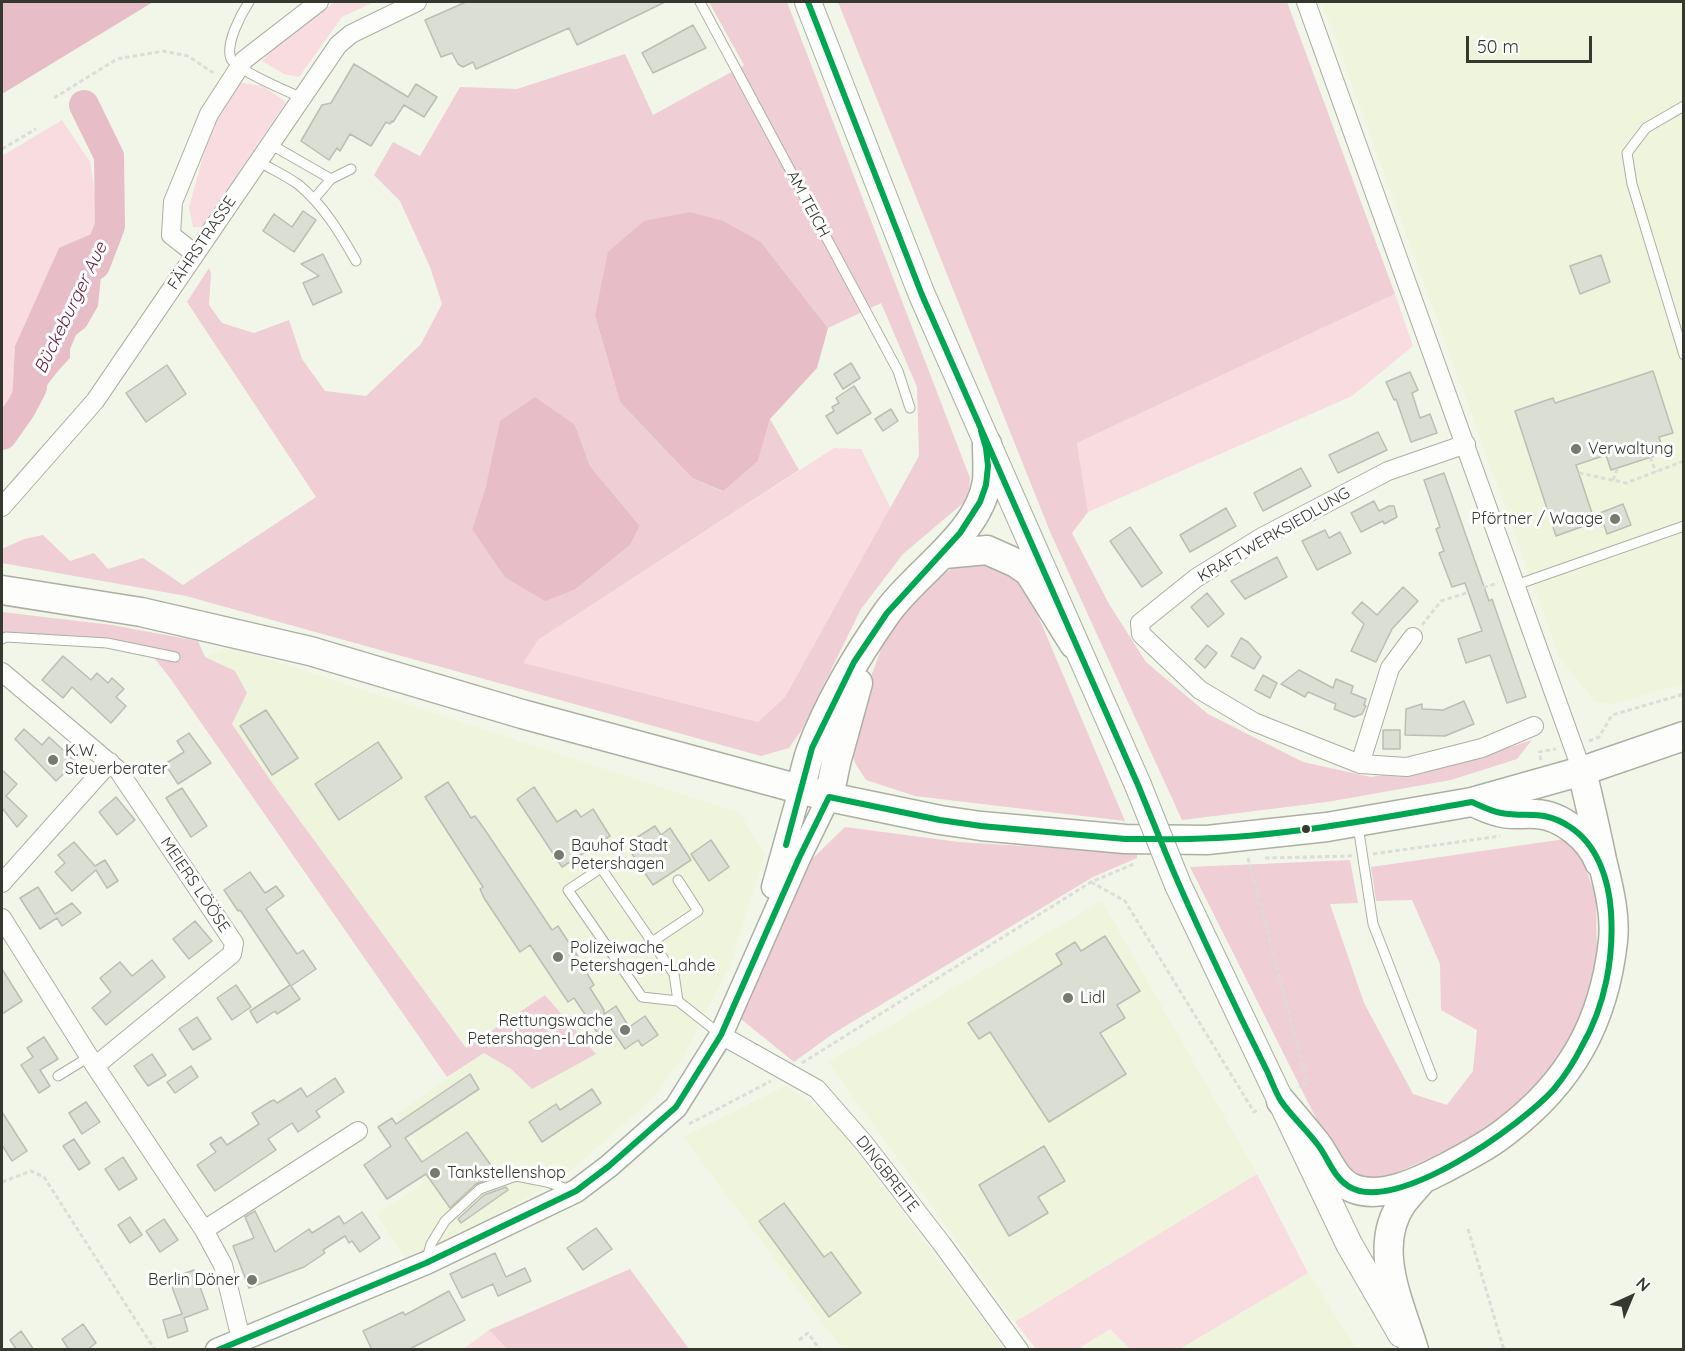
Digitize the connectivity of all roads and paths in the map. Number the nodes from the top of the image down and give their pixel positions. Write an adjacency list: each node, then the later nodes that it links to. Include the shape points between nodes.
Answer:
1 (249, 2): 7 (lane, via 229,45)
2 (319, 2): 7 (street, via 244,60)
3 (417, 2): 9 (street, FÄHRSTRASSE, via 351,34 338,45)
4 (700, 2): 21 (lane, AM TEICH, via 898,371)
5 (808, 2): 22 (main road, via 910,265)
6 (1306, 2): 23 (street)
7 (235, 75): 8 (path, via 188,56 163,51 117,58); 9 (lane); 18 (street, via 209,114 173,202 171,235)
8 (54, 98)
9 (302, 98): 12 (street, FÄHRSTRASSE)
10 (1683, 106): 20 (lane, via 1646,128 1627,153 1632,184)
11 (36, 129): 13 (path)
12 (270, 144): 14 (street, FÄHRSTRASSE); 16 (lane)
13 (2, 149)
14 (258, 161): 17 (lane, via 297,184); 18 (street, FÄHRSTRASSE)
15 (351, 169): 16 (lane)
16 (331, 179): 17 (lane)
17 (314, 200): 19 (lane, via 339,230)
18 (194, 253): 30 (street, FÄHRSTRASSE, via 95,401)
19 (356, 261)
20 (1683, 356)
21 (910, 408)
22 (987, 444): 32 (main road, via 987,481 981,500); 38 (main road)
23 (1466, 444): 33 (street); 46 (street, KRAFTWERKSIEDLUNG, via 1388,471 1262,537 1196,578 1140,623 1141,634 1200,690 1254,722)
24 (1650, 457): 27 (path)
25 (1683, 461): 27 (path)
26 (1618, 467): 29 (path)
27 (1656, 472): 29 (path, via 1626,483)
28 (1579, 473): 29 (path)
29 (1613, 480)
30 (2, 507)
31 (1683, 526): 33 (lane)
32 (944, 554): 35 (main road); 38 (main road, via 987,550 1016,563 1029,572)
33 (1515, 581): 36 (path, via 1441,601); 44 (street)
34 (2, 590): 47 (main road, via 141,612 310,651)
35 (887, 612): 47 (main road, via 844,681 811,750); 48 (main road, via 856,688)
36 (1413, 637): 46 (street, via 1390,668)
37 (2, 639): 39 (lane, via 107,644)
38 (1074, 644): 64 (main road, bridge, via 1178,885)
39 (175, 657)
40 (2, 672): 45 (street, MEIERS LÖÖSE)
41 (1683, 694): 44 (path, via 1612,716)
42 (1534, 726): 46 (street, KRAFTWERKSIEDLUNG, via 1482,748 1407,767)
43 (1683, 736): 44 (main road)
44 (1578, 759): 49 (main road); 54 (main road)
45 (110, 762): 53 (street); 60 (street, MEIERS LÖÖSE, via 234,943 231,954)
46 (1360, 764)
47 (800, 790): 48 (main road); 57 (street)
48 (830, 797): 50 (main road, via 981,826 1125,839 1208,840); 57 (street)
49 (1472, 802): 50 (main road); 54 (main road, via 1500,813 1538,814 1572,828 1596,854)
50 (1357, 821): 63 (lane, via 1373,924)
51 (1248, 858): 64 (path, via 1307,1082)
52 (678, 880): 56 (lane, via 698,911)
53 (2, 883)
54 (1610, 892): 68 (main road, via 1613,938 1607,976 1598,1013 1582,1047 1554,1089 1504,1133)
55 (2, 918): 60 (street)
56 (652, 942): 58 (lane, via 674,974); 58 (lane, via 601,868 568,890 642,997)
57 (738, 998): 59 (street)
58 (678, 1001): 59 (lane)
59 (722, 1035): 61 (street, DINGBREITE); 70 (street, via 676,1107)
60 (92, 1061): 62 (lane); 72 (street)
61 (788, 1072): 65 (path, via 1091,882 1125,900); 66 (path); 79 (street, DINGBREITE, via 817,1089 864,1143)
62 (58, 1076)
63 (1432, 1076)
64 (1281, 1101): 68 (main road, via 1349,1187 1375,1191); 80 (main road, via 1349,1244)
65 (1254, 1112)
66 (682, 1127)
67 (357, 1131): 72 (street)
68 (1422, 1180): 81 (main road, via 1402,1203 1388,1240 1388,1262)
69 (2, 1182): 76 (path, via 32,1171 44,1177)
70 (576, 1191): 73 (street); 73 (lane, via 516,1176 480,1189 445,1221 431,1244)
71 (1468, 1229): 82 (path)
72 (204, 1230): 74 (street, via 223,1265)
73 (426, 1263): 74 (street)
74 (242, 1340): 77 (street)
75 (799, 1340): 78 (path, via 808,1333)
76 (155, 1350)
77 (217, 1350)
78 (820, 1350)
79 (1019, 1350)
80 (1410, 1350)
81 (1414, 1350)
82 (1504, 1350)

